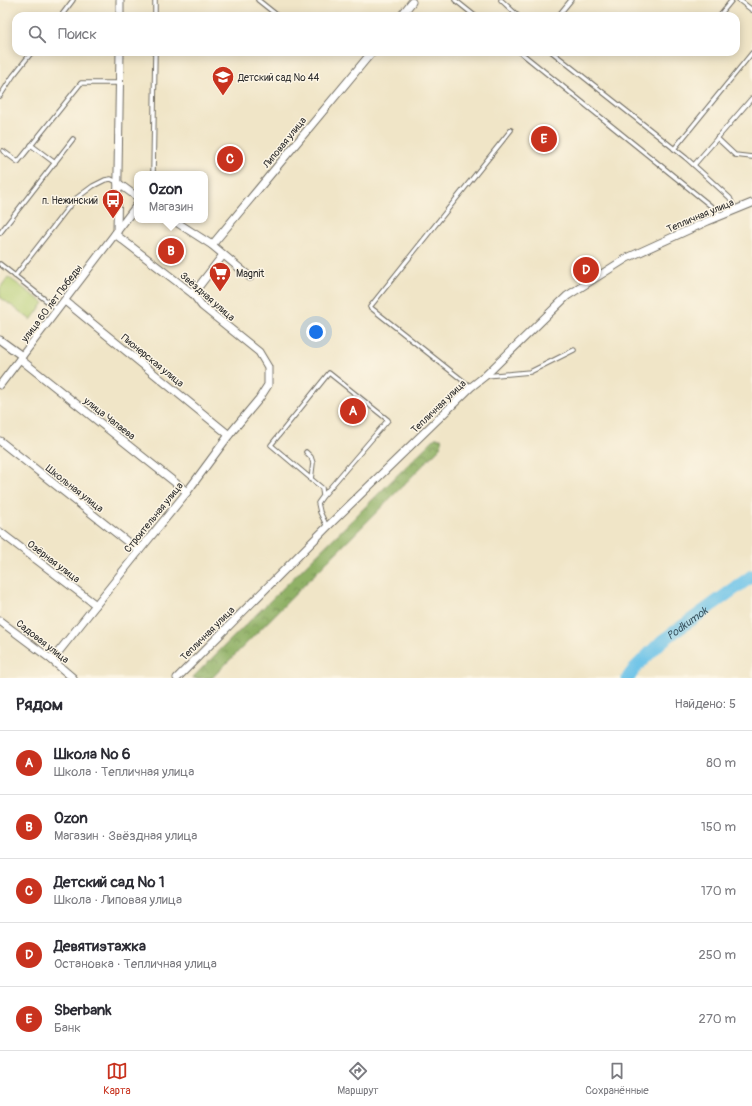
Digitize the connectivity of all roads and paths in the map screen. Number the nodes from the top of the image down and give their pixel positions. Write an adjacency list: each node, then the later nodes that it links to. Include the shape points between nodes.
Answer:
1 (73, 0): 12 (lane)
2 (120, 0): 13 (street)
3 (155, 0): 14 (lane)
4 (258, 0): 15 (lane)
5 (455, 0): 17 (lane)
6 (502, 0): 18 (lane)
7 (571, 0): 19 (lane)
8 (732, 0): 20 (lane)
9 (739, 0): 11 (lane)
10 (412, 2): 16 (street)
11 (752, 10)
12 (64, 12)
13 (120, 12)
14 (155, 12)
15 (273, 12)
16 (404, 12)
17 (470, 12)
18 (514, 12)
19 (561, 12)
20 (722, 12)
21 (752, 53): 35 (lane)
22 (29, 56): 29 (lane)
23 (120, 56): 28 (street)
24 (155, 56): 40 (lane)
25 (369, 56): 50 (street, Липовая улица)
26 (525, 56): 46 (lane, via 717,210)
27 (557, 56): 35 (lane)
28 (119, 83): 34 (lane, via 81,83); 41 (street)
29 (0, 96)
30 (752, 98): 32 (lane)
31 (510, 130): 64 (lane, via 370,307)
32 (717, 138): 37 (lane, via 735,155); 39 (lane)
33 (73, 139): 38 (lane)
34 (32, 144): 36 (lane, via 18,162); 38 (lane)
35 (674, 149): 39 (lane)
36 (3, 151)
37 (752, 157)
38 (55, 163): 48 (lane)
39 (694, 165): 45 (lane, via 730,198)
40 (153, 171)
41 (118, 183): 42 (street); 49 (street); 53 (lane, via 111,179 105,180 74,200)
42 (134, 195)
43 (752, 203): 45 (street, Тепличная улица)
44 (134, 209): 49 (street, улица 60 лет Победы)
45 (735, 210): 46 (street, Тепличная улица)
46 (720, 217): 61 (street, Тепличная улица, via 627,258 567,296)
47 (178, 223): 50 (street)
48 (0, 233)
49 (116, 233): 55 (street, Звёздная улица); 56 (street, улица 60 лет Победы)
50 (212, 245): 51 (street)
51 (223, 254): 54 (street); 55 (street)
52 (0, 264): 53 (lane)
53 (15, 276): 57 (lane)
54 (250, 277)
55 (193, 294): 63 (street, Звёздная улица, via 202,306 258,352 268,367)
56 (65, 301): 57 (street, улица 60 лет Победы); 65 (street, Пионерская улица)
57 (58, 309): 60 (street, улица 60 лет Победы)
58 (0, 340): 60 (street, улица Чапаева)
59 (574, 350): 61 (lane, via 530,372)
60 (21, 358): 62 (street, улица 60 лет Победы); 69 (street, улица Чапаева)
61 (485, 376): 64 (street, Тепличная улица)
62 (0, 385)
63 (268, 385): 65 (street, Строительная улица)
64 (471, 387): 71 (street, Тепличная улица)
65 (229, 435): 69 (street, Строительная улица)
66 (0, 441): 73 (street, Школьная улица)
67 (306, 452): 68 (lane, via 313,463)
68 (311, 480): 70 (lane, via 322,488); 70 (lane, via 271,445 329,373 388,420)
69 (187, 492): 73 (street, Строительная улица)
70 (323, 496): 71 (lane, via 318,503)
71 (327, 526): 78 (street, Тепличная улица)
72 (0, 532): 74 (street, Озёрная улица)
73 (139, 551): 74 (street, Строительная улица)
74 (96, 605): 76 (street, Строительная улица)
75 (0, 621): 76 (street, Садовая улица)
76 (52, 660): 77 (street, Садовая улица)
77 (73, 678)
78 (177, 678)

